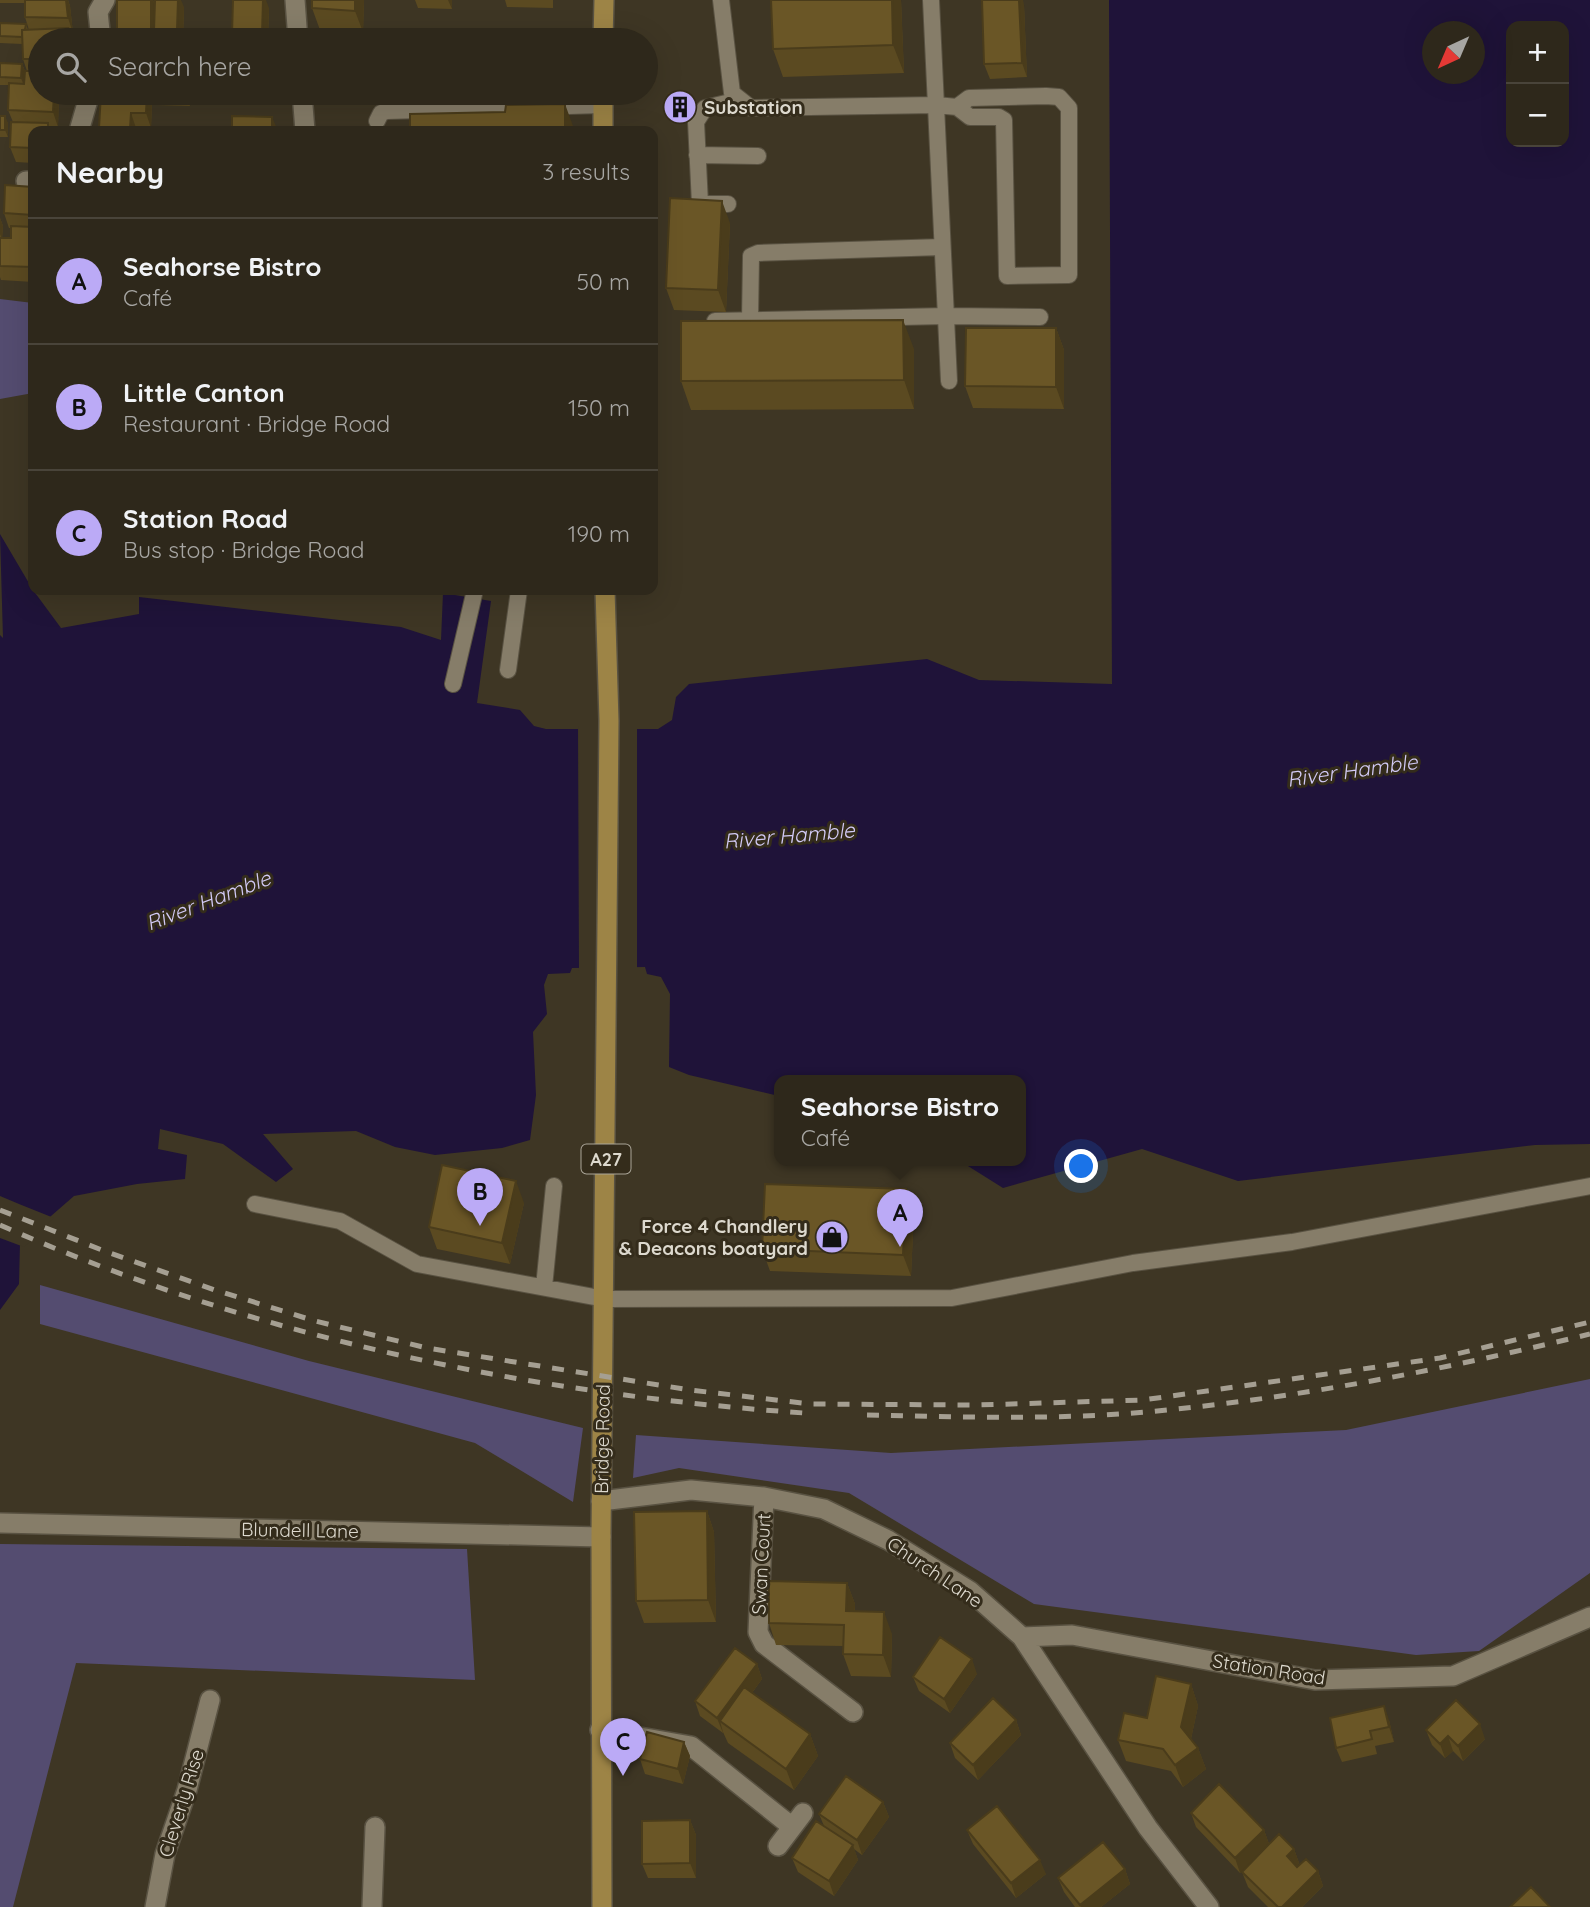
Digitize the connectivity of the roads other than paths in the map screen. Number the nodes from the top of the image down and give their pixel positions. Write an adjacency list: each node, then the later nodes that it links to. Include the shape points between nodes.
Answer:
1 (105, 0): 6 (street, via 98,12)
2 (295, 0): 7 (street)
3 (604, 0): 8 (main road)
4 (721, 0): 9 (lane, via 732,93)
5 (931, 0): 15 (lane)
6 (100, 28)
7 (297, 28)
8 (603, 28)
9 (739, 100): 15 (lane, via 751,108); 22 (lane, via 705,108 696,122)
10 (87, 105): 19 (street)
11 (303, 105): 20 (street)
12 (419, 105): 17 (lane)
13 (503, 105): 17 (lane)
14 (603, 105): 21 (main road)
15 (936, 105): 16 (lane); 25 (lane)
16 (957, 107): 16 (lane, via 969,98 1046,96 1059,97 1069,108 1069,275 1007,276 1004,120 970,117)
17 (419, 110): 18 (lane, via 387,111)
18 (377, 121)
19 (80, 126)
20 (305, 126)
21 (603, 126)
22 (697, 155): 23 (lane); 24 (lane, via 699,204)
23 (758, 156)
24 (728, 204)
25 (942, 247): 26 (lane); 28 (lane, via 758,253 751,256 749,265)
26 (946, 316): 27 (lane); 28 (lane); 30 (lane)
27 (1040, 317)
28 (750, 320): 29 (lane)
29 (715, 321)
30 (949, 381)
31 (474, 595): 35 (lane)
32 (518, 595): 34 (lane)
33 (605, 595): 40 (main road, Bridge Road / A27, via 609,722)
34 (508, 670)
35 (453, 684)
36 (554, 1186): 39 (lane)
37 (1590, 1186): 40 (lane, via 1292,1242 1133,1263 952,1298)
38 (255, 1204): 39 (lane, via 341,1221 417,1264)
39 (544, 1287): 40 (lane)
40 (605, 1299): 42 (main road, Bridge Road / A27)
41 (764, 1497): 42 (street, Church Lane, via 691,1490); 46 (street, Church Lane, via 824,1509 888,1540 970,1591); 48 (street, Swan Court, via 758,1632 764,1644)
42 (601, 1501): 44 (main road, Bridge Road / A27)
43 (0, 1523): 44 (street, Blundell Lane)
44 (601, 1537): 49 (main road, Bridge Road / A27)
45 (1590, 1617): 46 (street, Station Road, via 1453,1676 1315,1680 1073,1635)
46 (1022, 1637): 55 (street, Church Lane, via 1148,1828)
47 (210, 1700): 52 (street, Cleverly Rise, via 187,1790 164,1854)
48 (853, 1712)
49 (600, 1730): 51 (street, via 691,1746 797,1819); 54 (main road, Bridge Road / A27)
50 (375, 1827): 53 (street)
51 (778, 1846)
52 (155, 1907)
53 (372, 1907)
54 (601, 1907)
55 (1209, 1907)

